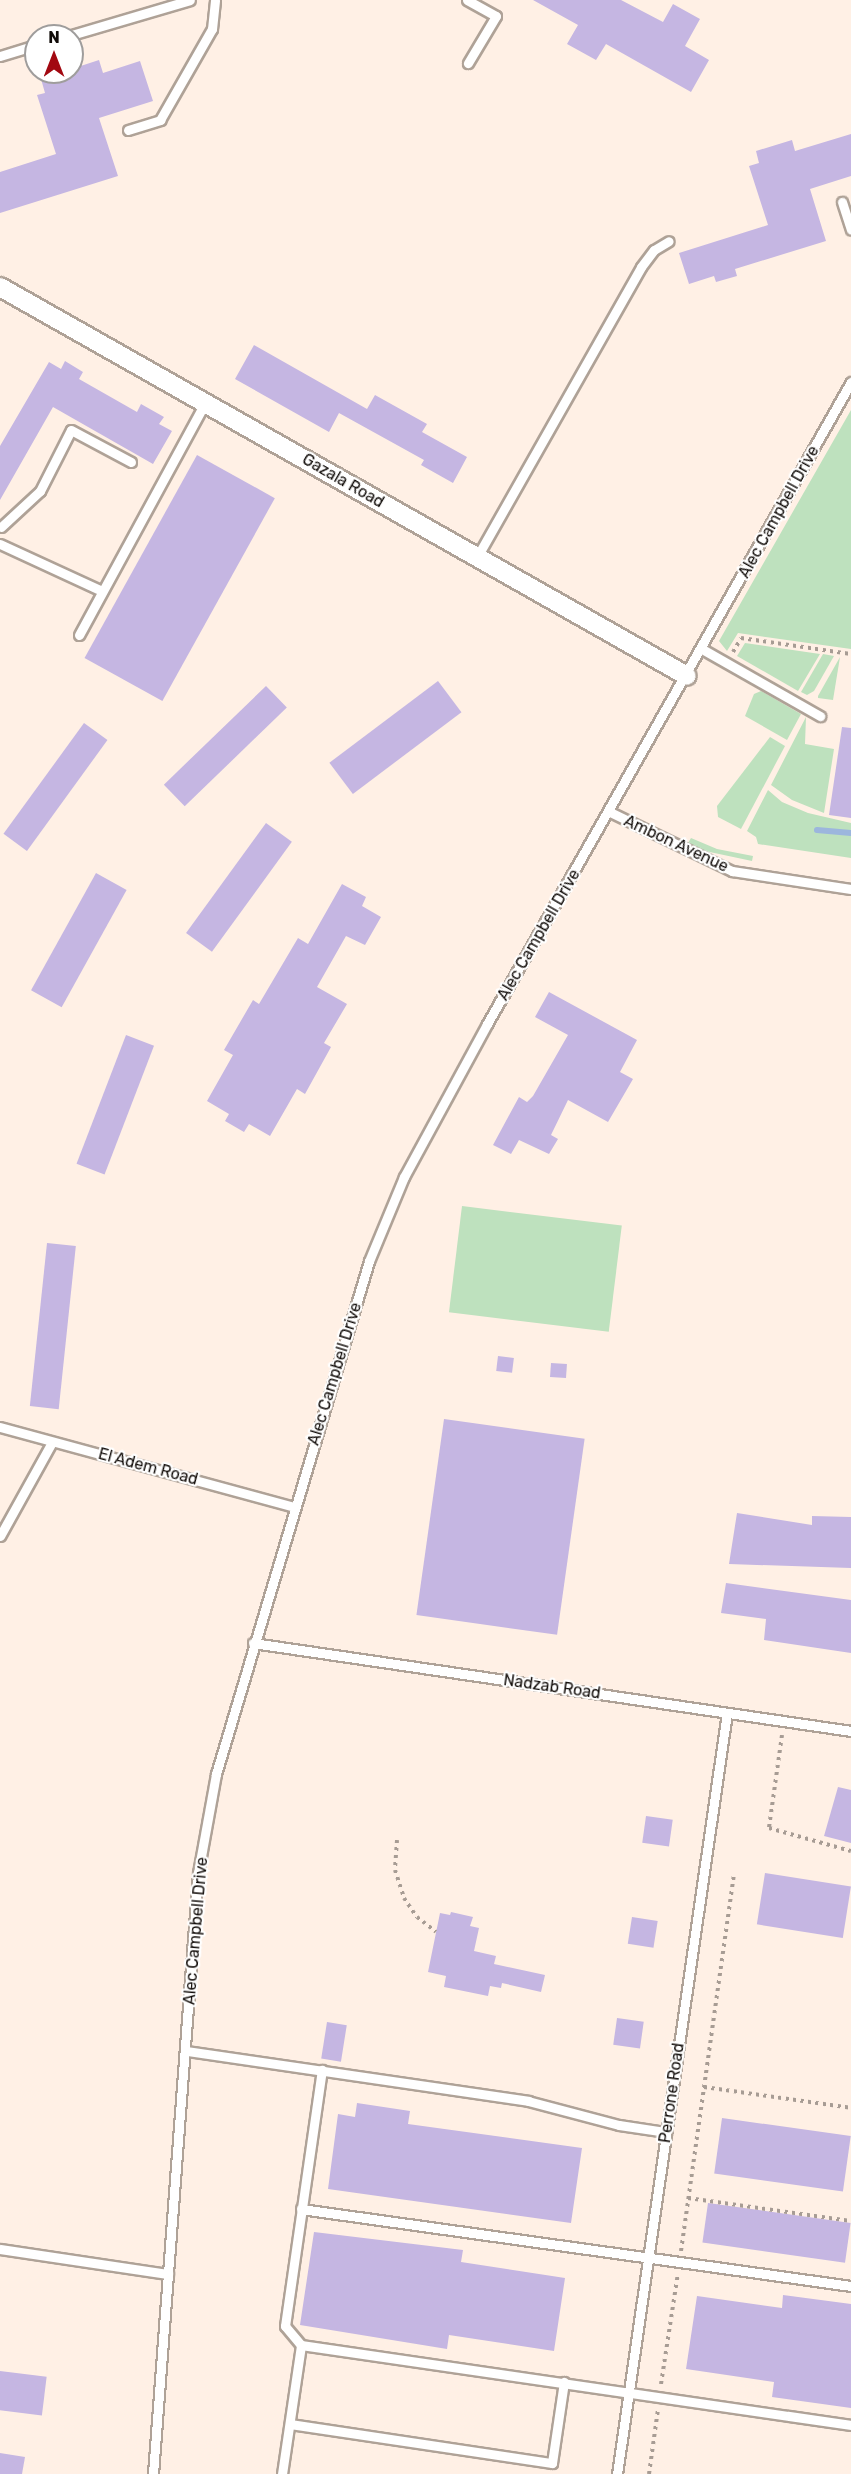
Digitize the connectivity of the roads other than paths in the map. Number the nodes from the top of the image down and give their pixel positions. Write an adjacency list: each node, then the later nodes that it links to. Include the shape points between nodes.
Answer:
1 (190, 0): 4 (lane)
2 (215, 0): 8 (lane, via 212,29 160,120)
3 (467, 0): 7 (lane, via 496,16)
4 (84, 31)
5 (24, 49): 6 (lane)
6 (0, 56)
7 (468, 63)
8 (128, 130)
9 (842, 202): 10 (lane)
10 (851, 230)
11 (669, 241): 18 (lane, via 654,250 641,267)
12 (0, 286): 14 (street, Gazala Road)
13 (851, 382): 21 (lane, Alec Campbell Drive)
14 (205, 403): 18 (street, Gazala Road); 19 (lane)
15 (131, 462): 16 (lane, via 71,430 40,491)
16 (0, 527)
17 (0, 544): 19 (lane)
18 (477, 557): 22 (street, Gazala Road)
19 (102, 591): 20 (lane)
20 (79, 635)
21 (702, 649): 22 (lane, Alec Campbell Drive); 23 (lane)
22 (687, 676): 24 (lane, Alec Campbell Drive)
23 (820, 716)
24 (610, 812): 25 (lane, Ambon Avenue, via 732,871); 28 (lane, Alec Campbell Drive, via 404,1177 369,1261)
25 (851, 889)
26 (0, 1427): 27 (lane, El Adem Road)
27 (52, 1442): 28 (lane, El Adem Road); 29 (lane)
28 (295, 1507): 30 (lane, Alec Campbell Drive)
29 (0, 1536)
30 (254, 1643): 31 (lane, Nadzab Road); 33 (lane, Alec Campbell Drive, via 216,1774 198,1873)
31 (727, 1713): 32 (lane, Nadzab Road); 35 (lane, Perrone Road)
32 (851, 1731)
33 (186, 2051): 34 (lane); 39 (lane, Alec Campbell Drive)
34 (322, 2070): 35 (lane, via 528,2101 619,2125); 36 (lane)
35 (666, 2132): 38 (lane, Perrone Road)
36 (302, 2209): 38 (lane); 41 (lane, via 285,2326)
37 (0, 2249): 39 (lane)
38 (648, 2256): 40 (lane); 43 (lane, Perrone Road)
39 (168, 2274): 46 (lane, Alec Campbell Drive)
40 (851, 2286)
41 (301, 2345): 42 (lane); 44 (lane)
42 (564, 2382): 43 (lane); 44 (lane, via 552,2463)
43 (629, 2391): 45 (lane); 48 (lane, Perrone Road)
44 (290, 2424): 47 (lane)
45 (851, 2426)
46 (153, 2474)
47 (282, 2474)
48 (617, 2474)

